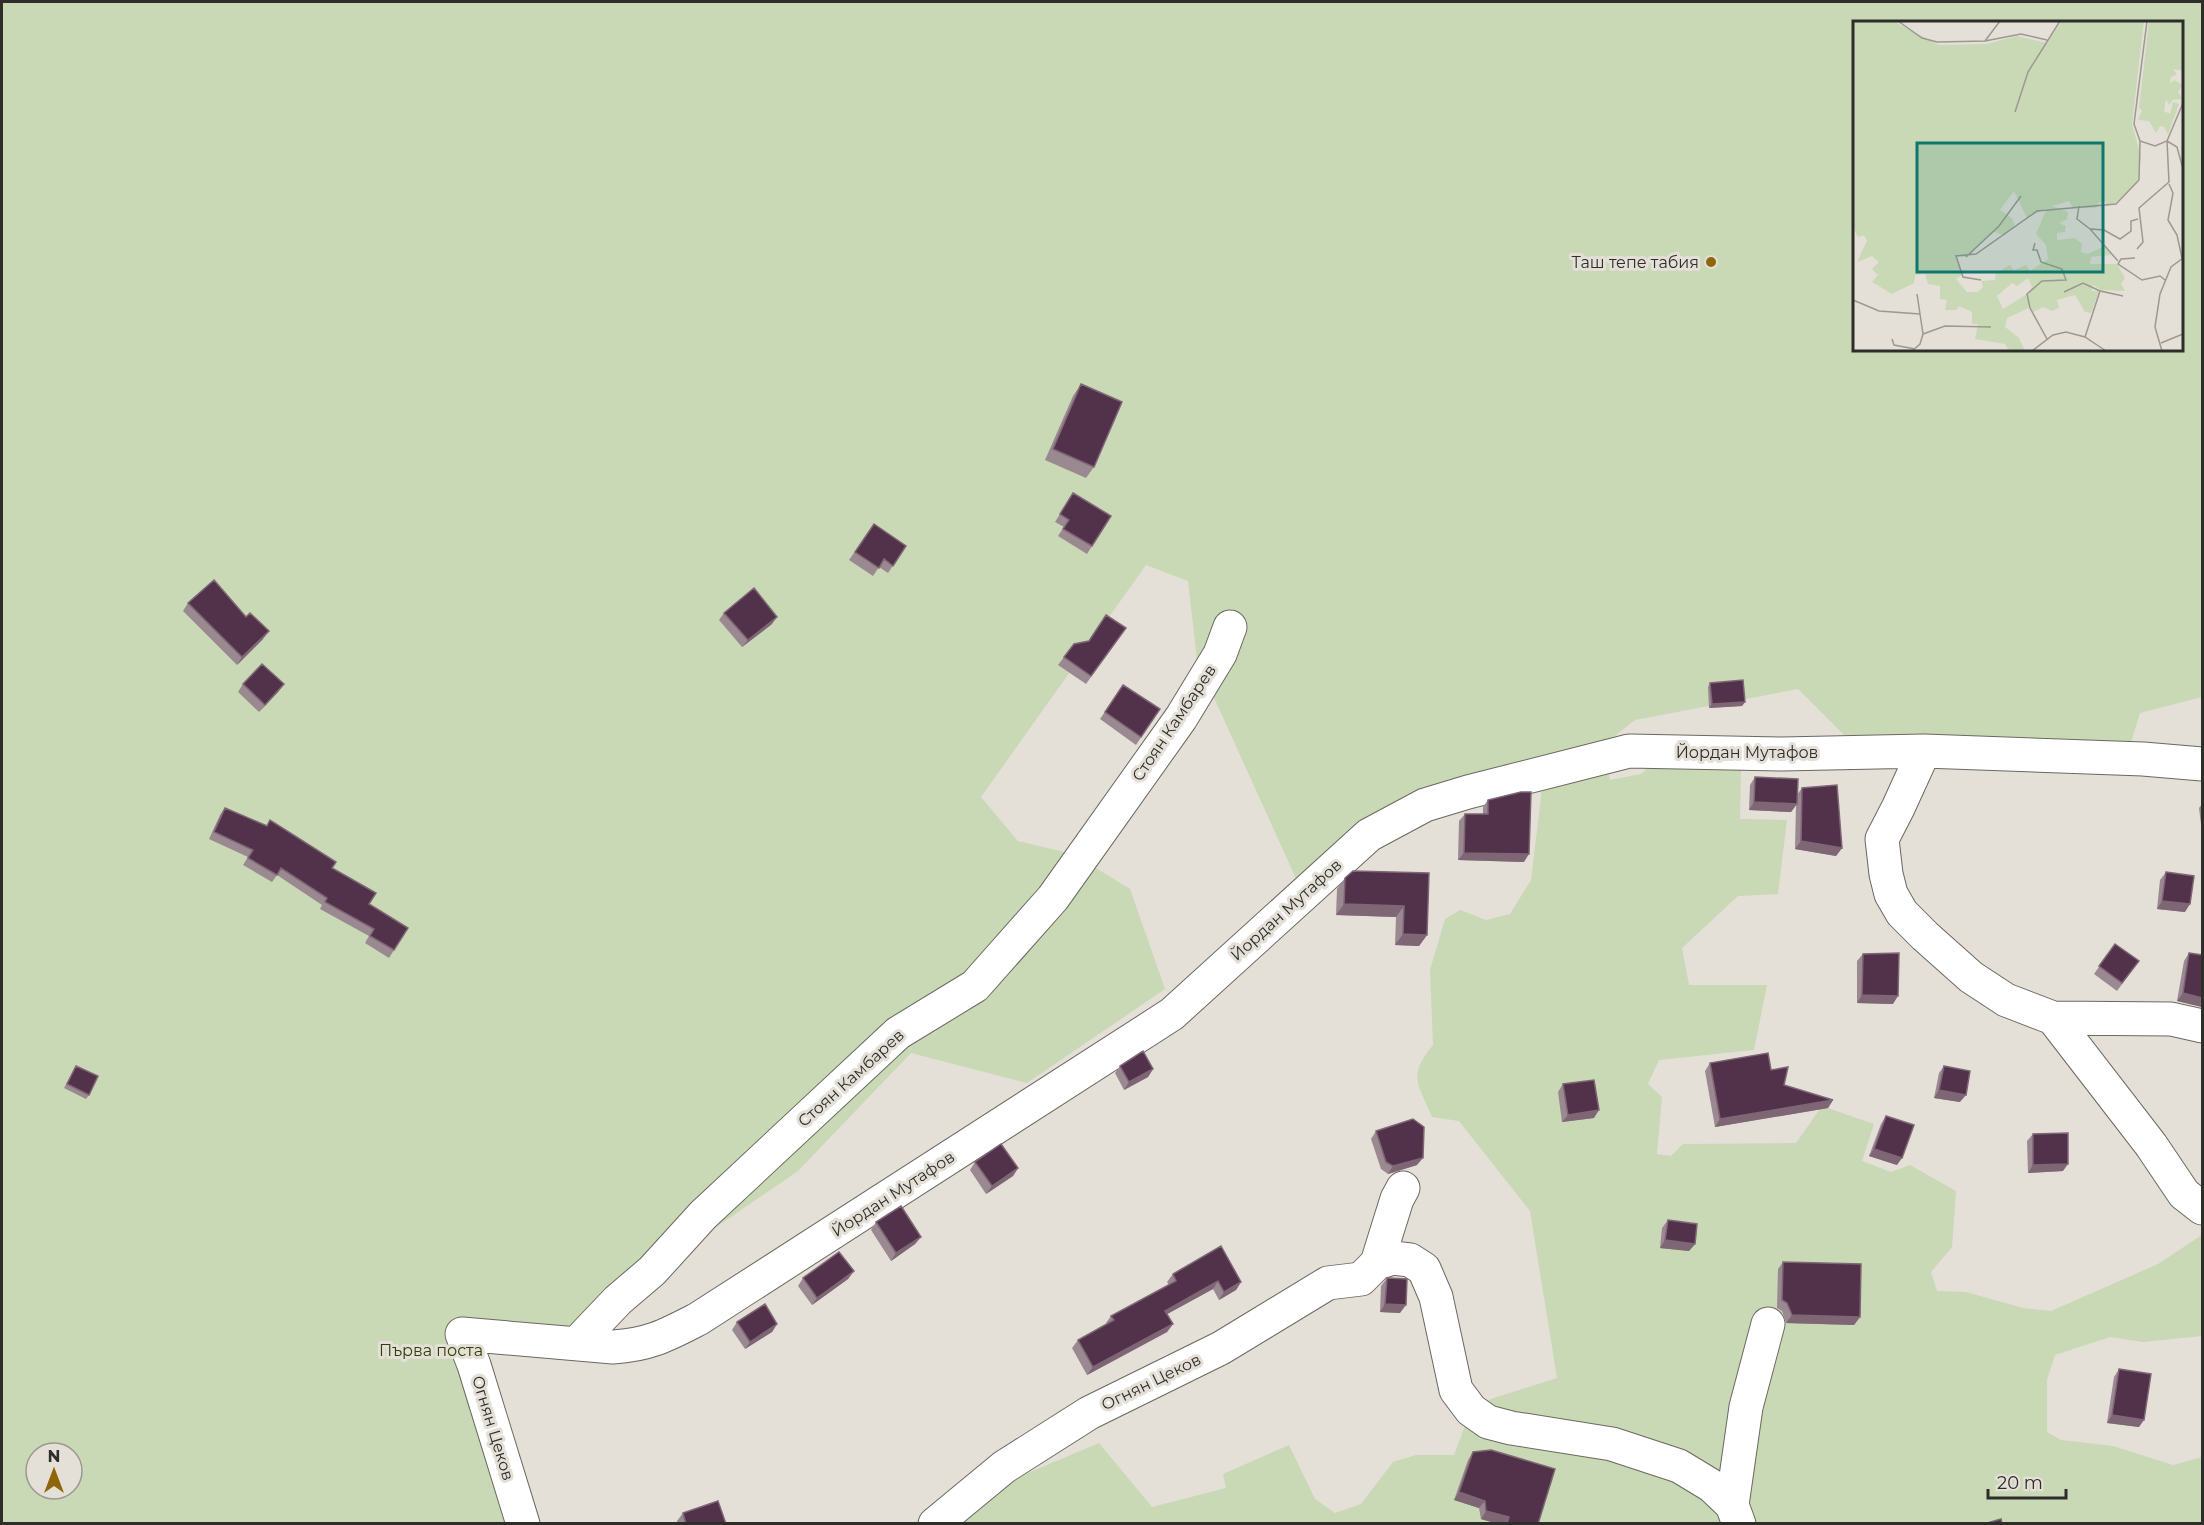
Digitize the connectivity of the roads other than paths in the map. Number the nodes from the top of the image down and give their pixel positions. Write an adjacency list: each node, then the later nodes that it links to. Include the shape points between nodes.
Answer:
1 (1230, 627): 11 (street, Стоян Камбарев, via 1220,654 1181,718 1053,898 975,986 898,1033 703,1215)
2 (1924, 751): 3 (street, Йордан Мутафов); 4 (street, via 1882,839 1891,894 1902,913 1971,977 2006,1000); 11 (street, Йордан Мутафов, via 1629,751 1425,805 1369,835 1172,1014 698,1319 666,1336 637,1345)
3 (2202, 764)
4 (2053, 1018): 5 (street, via 2171,1019); 7 (street, via 2184,1194)
5 (2202, 1026)
6 (1403, 1188): 8 (street)
7 (2202, 1208)
8 (1377, 1263): 12 (street, via 1393,1258 1410,1260 1425,1269 1436,1297 1456,1390 1471,1410 1488,1422 1612,1444 1679,1466 1713,1486); 14 (street, Огнян Цеков, via 1361,1279 1328,1283 1221,1348 1089,1413 1004,1467)
9 (1768, 1324): 12 (street, via 1746,1407)
10 (462, 1334): 11 (street, Йордан Мутафов); 13 (street, Огнян Цеков)
11 (577, 1343)
12 (1736, 1514)
13 (523, 1524)
14 (934, 1524)

